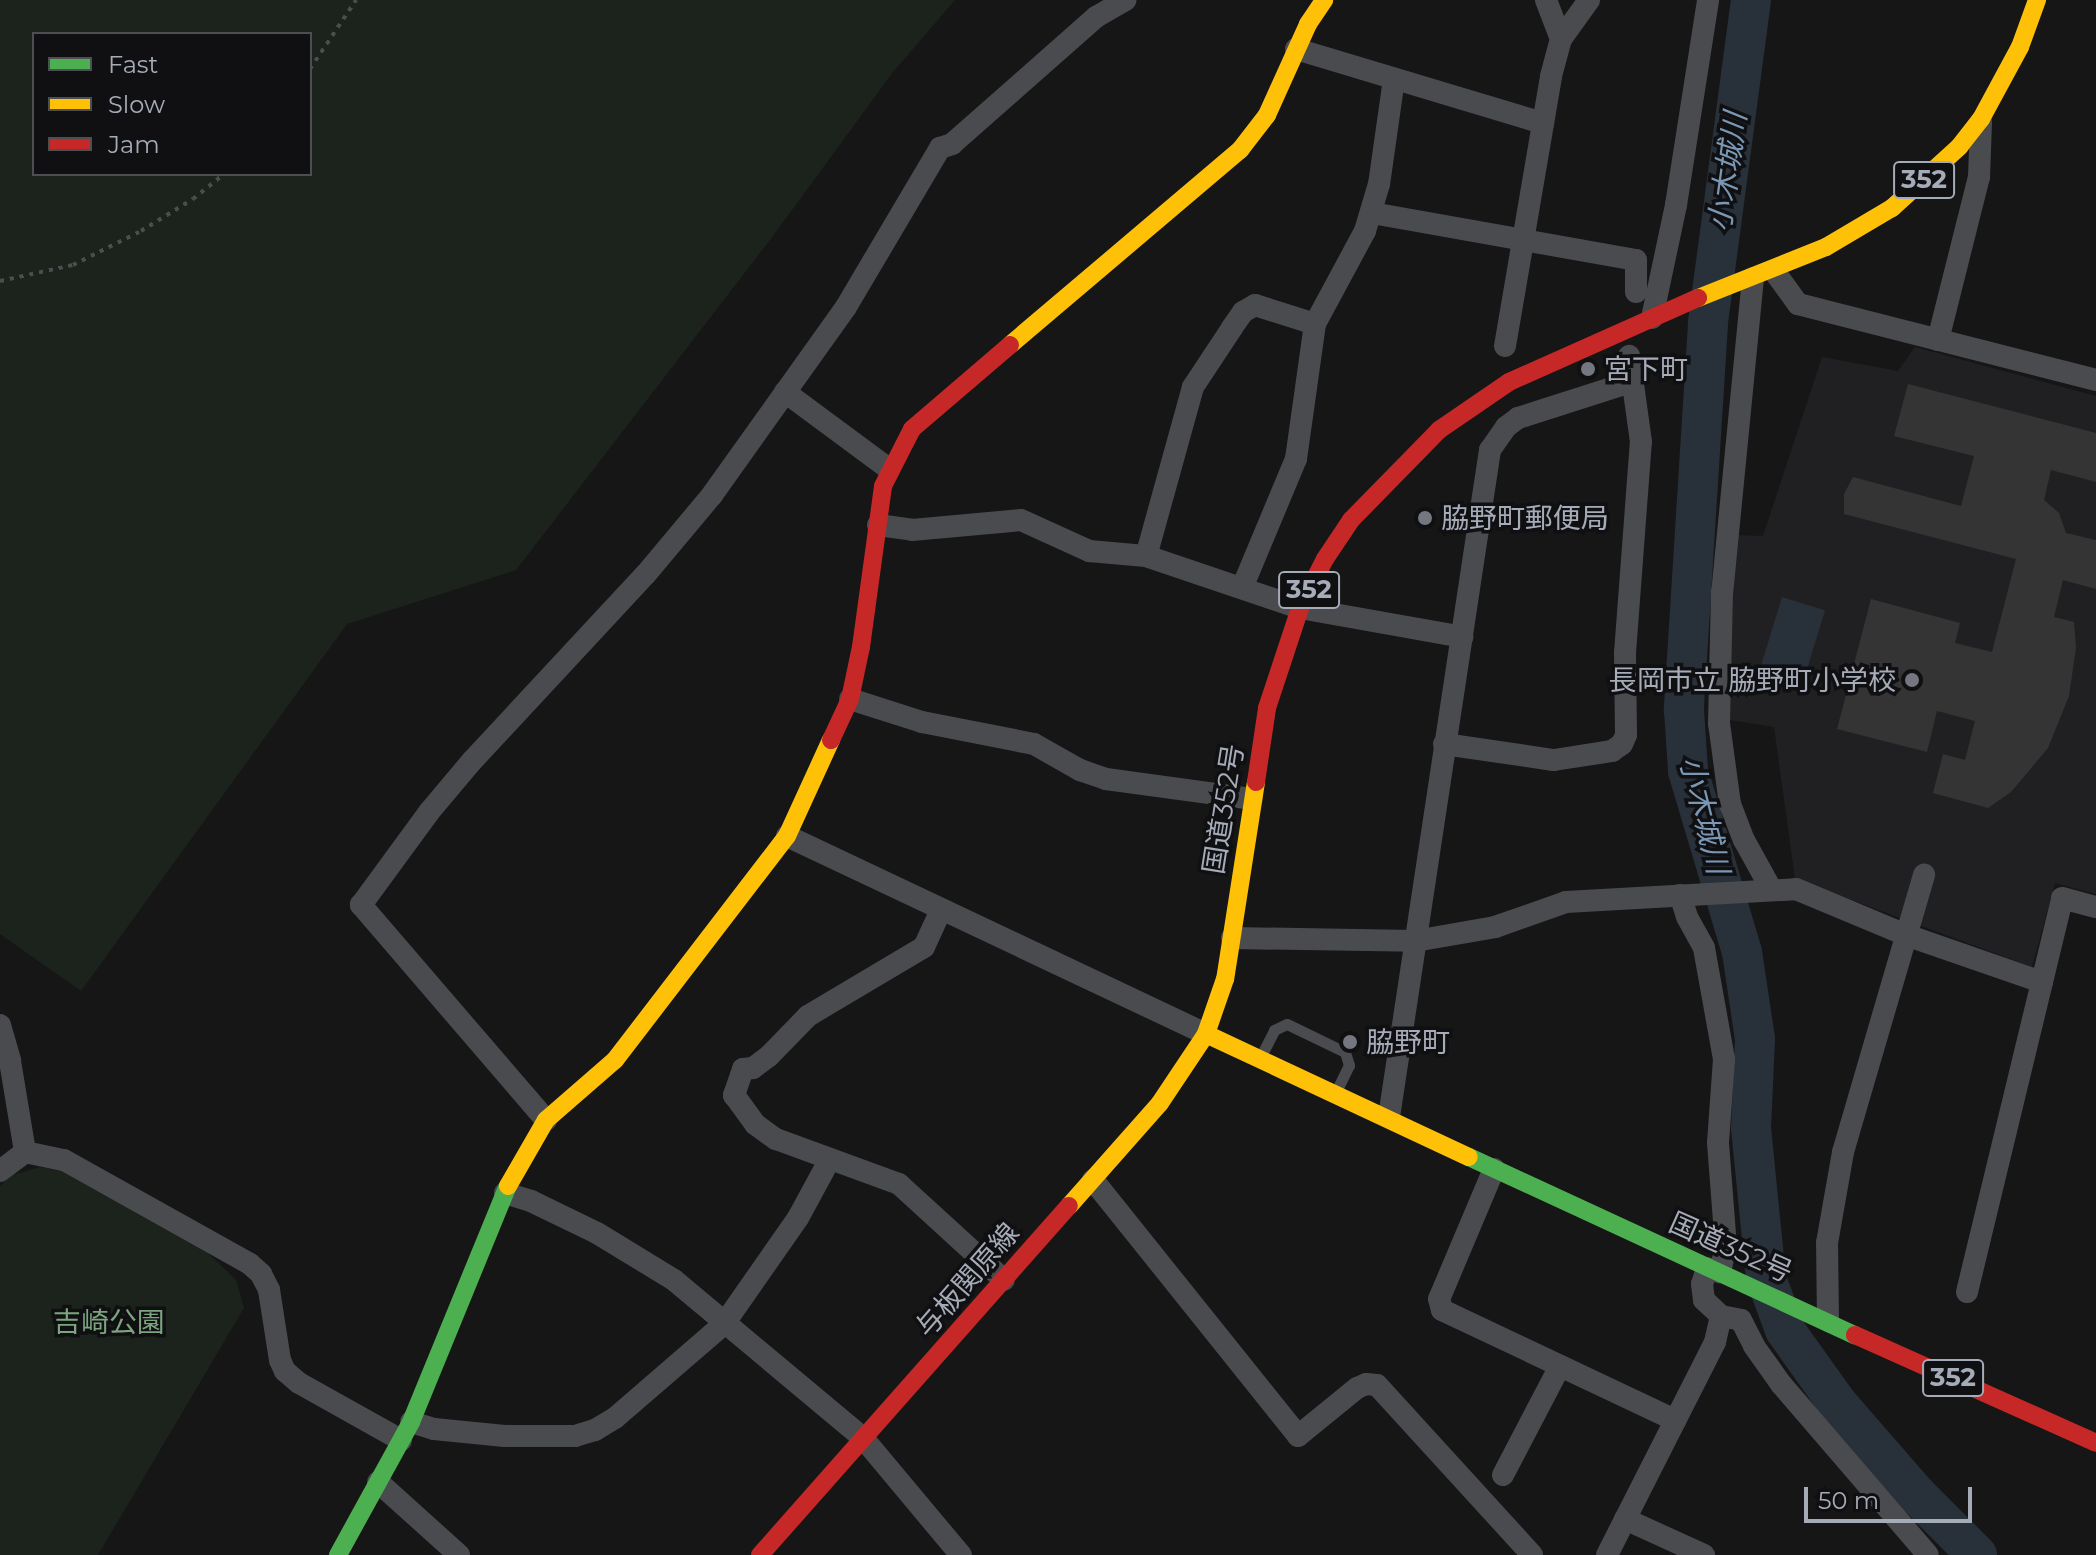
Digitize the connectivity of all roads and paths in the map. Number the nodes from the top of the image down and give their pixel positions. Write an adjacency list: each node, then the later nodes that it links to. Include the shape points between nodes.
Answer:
1 (356, 0): 10 (path)
2 (1126, 0): 27 (street, via 1096,17 952,144 940,148 846,307)
3 (1323, 0): 9 (main road)
4 (1546, 0): 8 (street)
5 (1589, 0): 8 (street)
6 (1708, 0): 20 (street)
7 (2037, 0): 12 (main road, 国道352号 / 352, via 2020,47)
8 (1561, 39): 13 (street)
9 (1296, 49): 11 (street); 28 (main road, via 1267,115 1240,150 912,429)
10 (312, 66)
11 (1394, 79): 13 (street); 15 (street)
12 (1981, 119): 17 (main road, 国道352号 / 352, via 1892,208 1859,230); 22 (street, via 1979,177)
13 (1543, 123): 16 (street)
14 (222, 176): 18 (path, via 141,231 73,265)
15 (1372, 213): 16 (street); 21 (street)
16 (1523, 239): 19 (street, via 1636,260); 23 (street)
17 (1755, 277): 20 (main road, 国道352号 / 352); 22 (street, via 1798,304); 39 (street, via 1722,592 1719,723 1730,804)
18 (0, 281)
19 (1636, 292)
20 (1656, 316): 32 (main road, 国道352号 / 352, via 1509,382 1439,430 1351,520)
21 (1315, 324): 30 (street, via 1255,305 1237,320 1193,387); 31 (street, via 1296,459)
22 (1938, 340): 25 (street)
23 (1505, 346)
24 (1629, 356): 26 (street)
25 (2096, 380)
26 (1631, 382): 33 (street, via 1518,418 1488,441); 35 (street, via 1641,442 1622,744 1612,751 1554,760)
27 (785, 392): 28 (street); 52 (street, via 712,495 464,771 361,905)
28 (889, 469): 29 (main road)
29 (878, 525): 30 (street, via 912,530 1021,520 1089,551); 34 (main road)
30 (1146, 556): 31 (street)
31 (1242, 588): 32 (street)
32 (1300, 608): 33 (street); 36 (main road, 国道352号 / 352, via 1267,708)
33 (1462, 637): 35 (street)
34 (850, 699): 36 (street, via 922,722 1034,744 1106,779); 37 (main road)
35 (1444, 744): 45 (street)
36 (1252, 799): 44 (main road, 国道352号 / 352)
37 (787, 836): 42 (street); 52 (main road, via 615,1060)
38 (1924, 875): 43 (street)
39 (1767, 890): 40 (street); 43 (street, via 1796,889)
40 (1684, 895): 45 (street, via 1566,902 1495,927); 59 (street, via 1704,948 1724,1059 1718,1143 1726,1246)
41 (2096, 907): 46 (street, via 2062,898)
42 (941, 910): 48 (street); 54 (street, via 924,947 808,1016 761,1062 743,1069 734,1095 755,1124 776,1139)
43 (1906, 935): 46 (street); 63 (street, via 1843,1152)
44 (1232, 938): 45 (street); 48 (main road, 国道352号 / 352, via 1221,999)
45 (1415, 941): 51 (street)
46 (2042, 982): 61 (street)
47 (0, 1025): 53 (street)
48 (1206, 1034): 49 (main road, 国道352号 / 352); 57 (main road, 与板関原線, via 1160,1103)
49 (1259, 1060): 50 (main road, 国道352号 / 352); 50 (lane, via 1274,1030 1287,1024 1345,1052 1349,1065)
50 (1335, 1093): 51 (main road, 国道352号 / 352)
51 (1389, 1117): 55 (main road, 国道352号 / 352)
52 (546, 1120): 58 (main road)
53 (25, 1152): 56 (street); 67 (street, via 64,1160 250,1264 269,1290 285,1371 299,1383)
54 (830, 1159): 60 (street, via 899,1184); 64 (street, via 798,1218)
55 (1494, 1169): 59 (main road, 国道352号 / 352); 65 (street, via 1439,1299 1442,1310)
56 (0, 1171)
57 (1093, 1180): 60 (main road, 与板関原線); 77 (street, via 1298,1436 1357,1388 1377,1385)
58 (505, 1193): 64 (street, via 597,1233 674,1280); 67 (main road)
59 (1719, 1272): 62 (street, via 1702,1284 1704,1300); 63 (main road, 国道352号 / 352)
60 (1004, 1280): 68 (main road, 与板関原線)
61 (1967, 1292)
62 (1721, 1316): 66 (street, via 1715,1342); 80 (street, via 1741,1320 1781,1384)
63 (1819, 1317): 69 (main road, 国道352号 / 352)
64 (724, 1324): 67 (street, via 595,1430 575,1436); 68 (street)
65 (1560, 1366): 66 (street); 70 (street)
66 (1675, 1420): 72 (street)
67 (406, 1431): 71 (main road)
68 (863, 1438): 75 (main road, 与板関原線); 76 (street)
69 (2096, 1443)
70 (1503, 1475)
71 (378, 1482): 73 (main road); 74 (street)
72 (1625, 1519): 78 (street); 79 (street)
73 (338, 1555)
74 (459, 1555)
75 (760, 1555)
76 (961, 1555)
77 (1532, 1555)
78 (1607, 1555)
79 (1704, 1555)
80 (1928, 1555)

